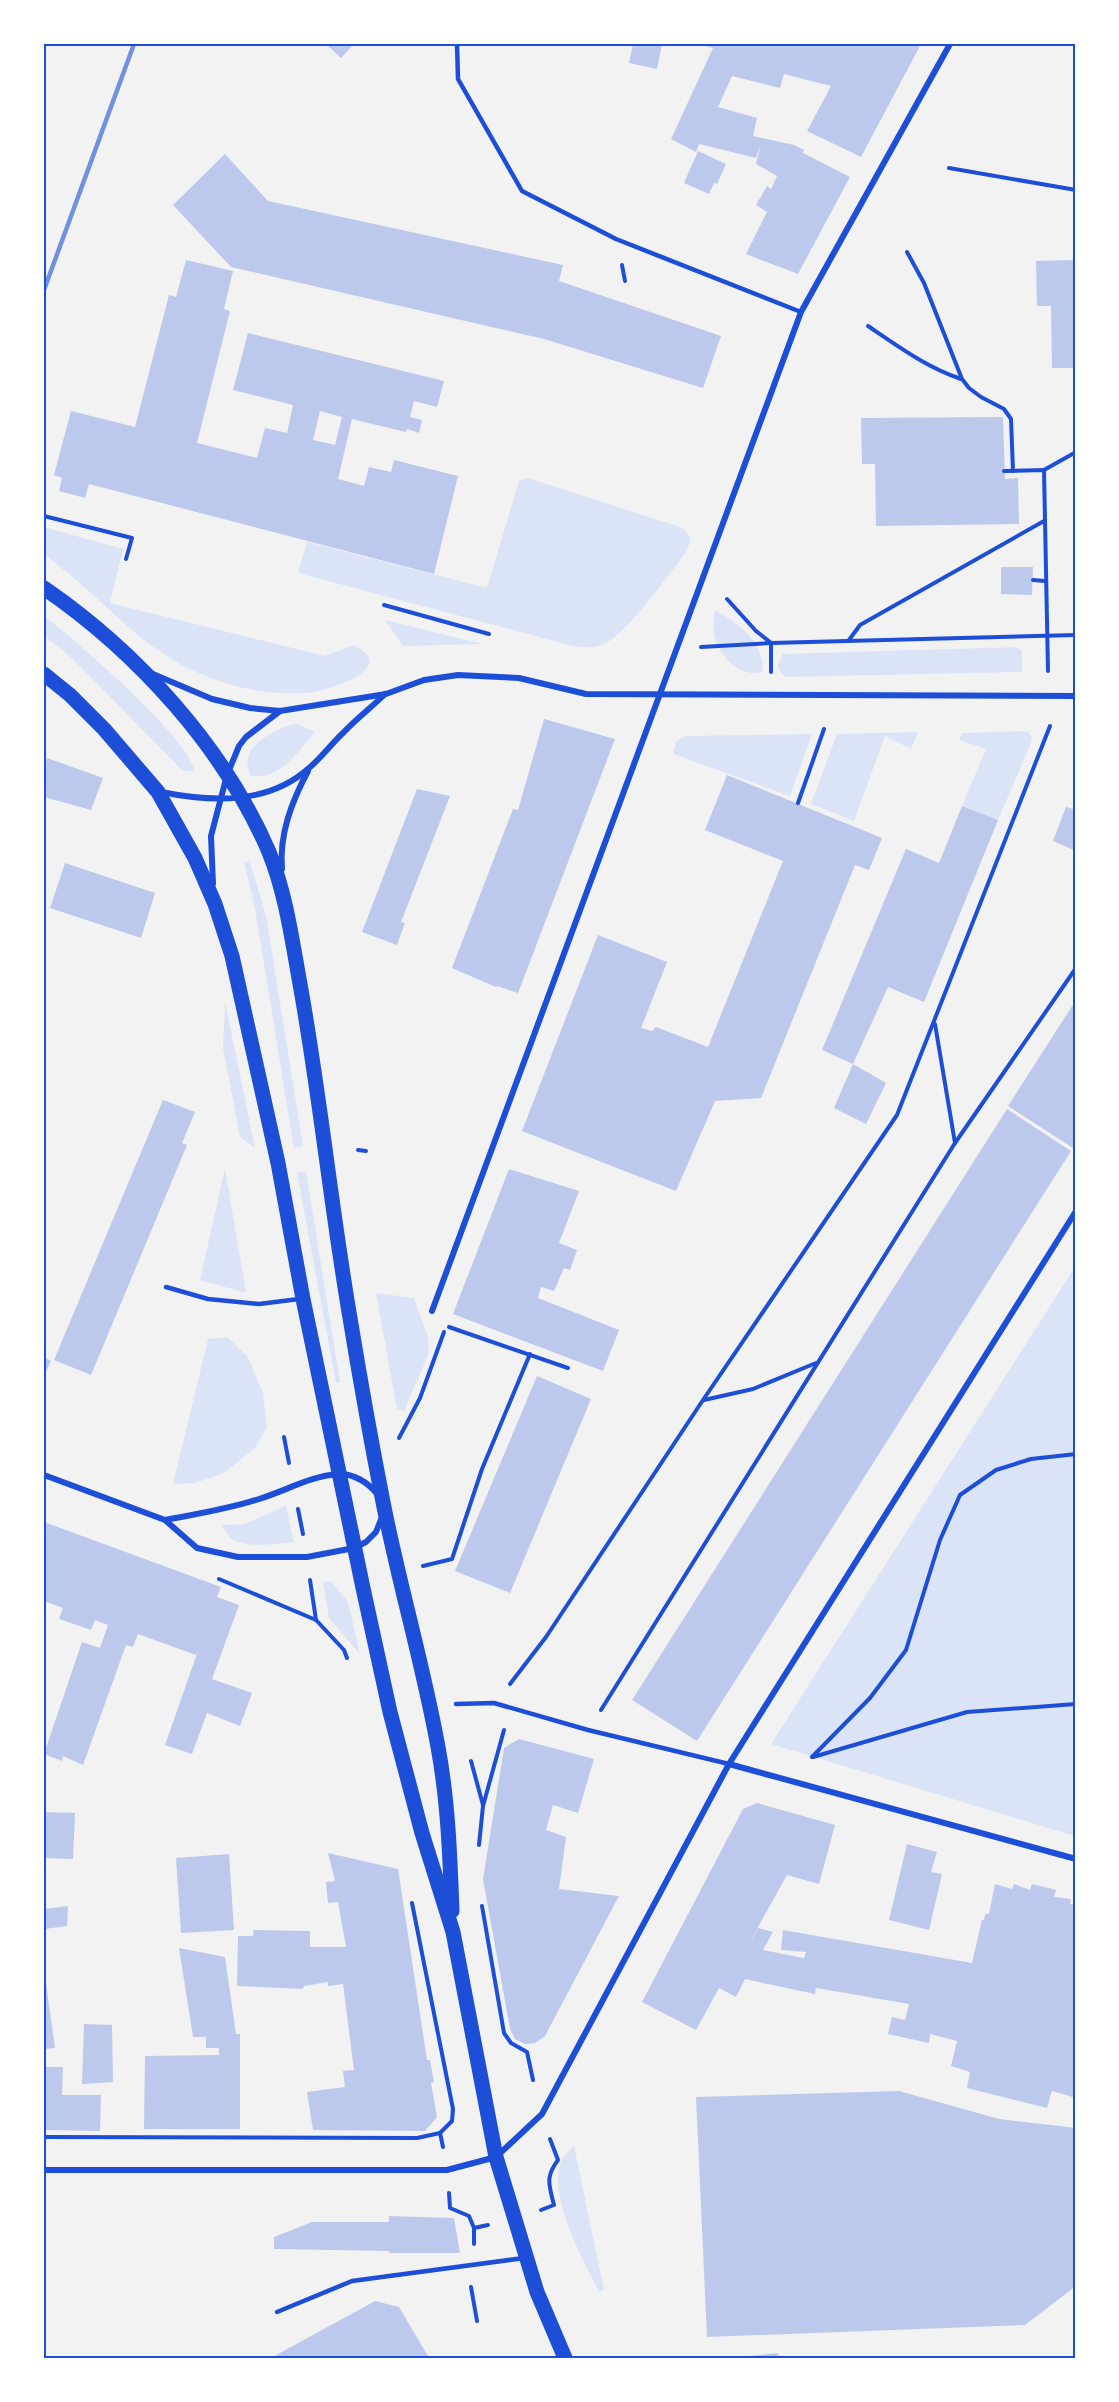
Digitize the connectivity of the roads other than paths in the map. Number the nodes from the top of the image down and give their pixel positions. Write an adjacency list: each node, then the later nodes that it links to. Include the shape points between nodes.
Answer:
1 (457, 44): 3 (lane, via 458,79 522,191 616,239)
2 (950, 44): 3 (street)
3 (801, 312): 7 (street)
4 (44, 588): 5 (main road, via 91,624)
5 (138, 668): 10 (street, via 212,699); 12 (main road, via 183,715)
6 (44, 674): 13 (main road, via 104,729)
7 (659, 693): 8 (street, via 586,694 519,678 458,675 424,680); 9 (street); 21 (street)
8 (386, 694): 10 (street); 11 (street)
9 (1076, 696)
10 (280, 711): 12 (street, via 246,737)
11 (309, 769): 14 (street, via 266,793); 16 (street, via 295,797 283,839)
12 (227, 775): 14 (main road); 15 (street)
13 (158, 792): 15 (street); 17 (main road, via 195,858)
14 (241, 798): 15 (street); 16 (main road, via 270,855)
15 (220, 800): 17 (street, via 211,836)
16 (284, 897): 24 (main road, via 307,1021 350,1320)
17 (215, 904): 20 (main road, via 235,967)
18 (1076, 1211): 28 (street)
19 (166, 1287): 20 (lane, via 208,1299 259,1304)
20 (303, 1299): 23 (main road)
21 (432, 1311)
22 (44, 1474): 25 (street)
23 (339, 1474): 24 (street, via 365,1482); 25 (street, via 260,1499); 26 (main road)
24 (383, 1503): 26 (street, via 376,1532); 30 (main road, via 439,1750 450,1827)
25 (165, 1520): 26 (street, via 197,1548 238,1557 307,1557)
26 (354, 1548): 30 (main road, via 390,1712)
27 (456, 1704): 28 (lane, via 494,1703)
28 (729, 1764): 29 (street); 31 (street, via 542,2114)
29 (1076, 1859)
30 (453, 1932): 31 (main road)
31 (496, 2157): 32 (street, via 447,2170); 33 (main road)
32 (44, 2170)
33 (526, 2258): 34 (lane, via 352,2281); 35 (main road)
34 (277, 2312)
35 (566, 2358)

